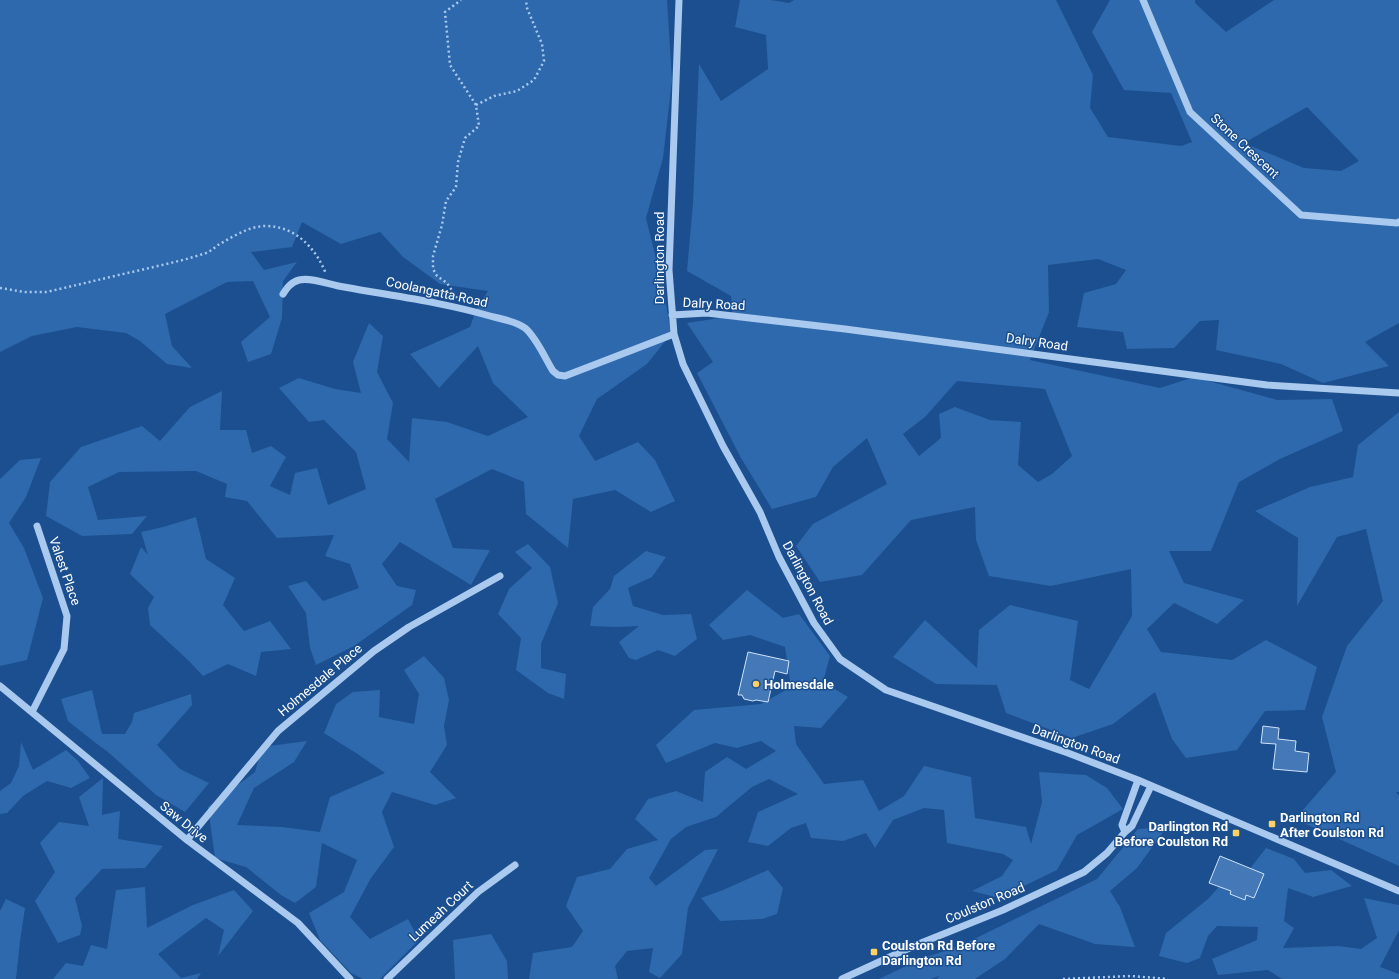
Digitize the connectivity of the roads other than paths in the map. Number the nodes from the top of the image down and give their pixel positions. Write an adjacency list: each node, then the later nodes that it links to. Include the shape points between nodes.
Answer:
1 (679, 0): 5 (street, Darlington Road, via 669,270)
2 (1143, 0): 3 (street, Stone Crescent, via 1190,112 1302,214)
3 (1399, 222)
4 (283, 294): 6 (street, Coolangatta Road, via 293,282 316,281 464,309 513,322 524,327 532,336 553,371 565,376)
5 (672, 315): 6 (street, Darlington Road); 7 (street, Dalry Road, via 707,313 845,329 1267,385)
6 (674, 334): 12 (street, Darlington Road, via 683,364 723,446 760,512 779,557 814,623 840,659 886,690 1061,750)
7 (1399, 393)
8 (37, 526): 11 (street, Valest Place, via 67,616 64,649)
9 (500, 576): 15 (street, Holmesdale Place, via 409,627 374,651 278,731)
10 (0, 686): 11 (street, Saw Drive)
11 (32, 712): 15 (street, Saw Drive)
12 (1138, 780): 13 (street, Darlington Road); 14 (street, via 1122,825)
13 (1151, 786): 14 (street, Coulston Road, via 1132,826); 17 (street, Darlington Road)
14 (1125, 832): 20 (street, Coulston Road, via 1107,853 1084,872)
15 (187, 840): 18 (street, Saw Drive, via 298,922)
16 (514, 865): 19 (street, Lumeah Court, via 478,892)
17 (1399, 891)
18 (350, 979)
19 (386, 979)
20 (842, 979)

